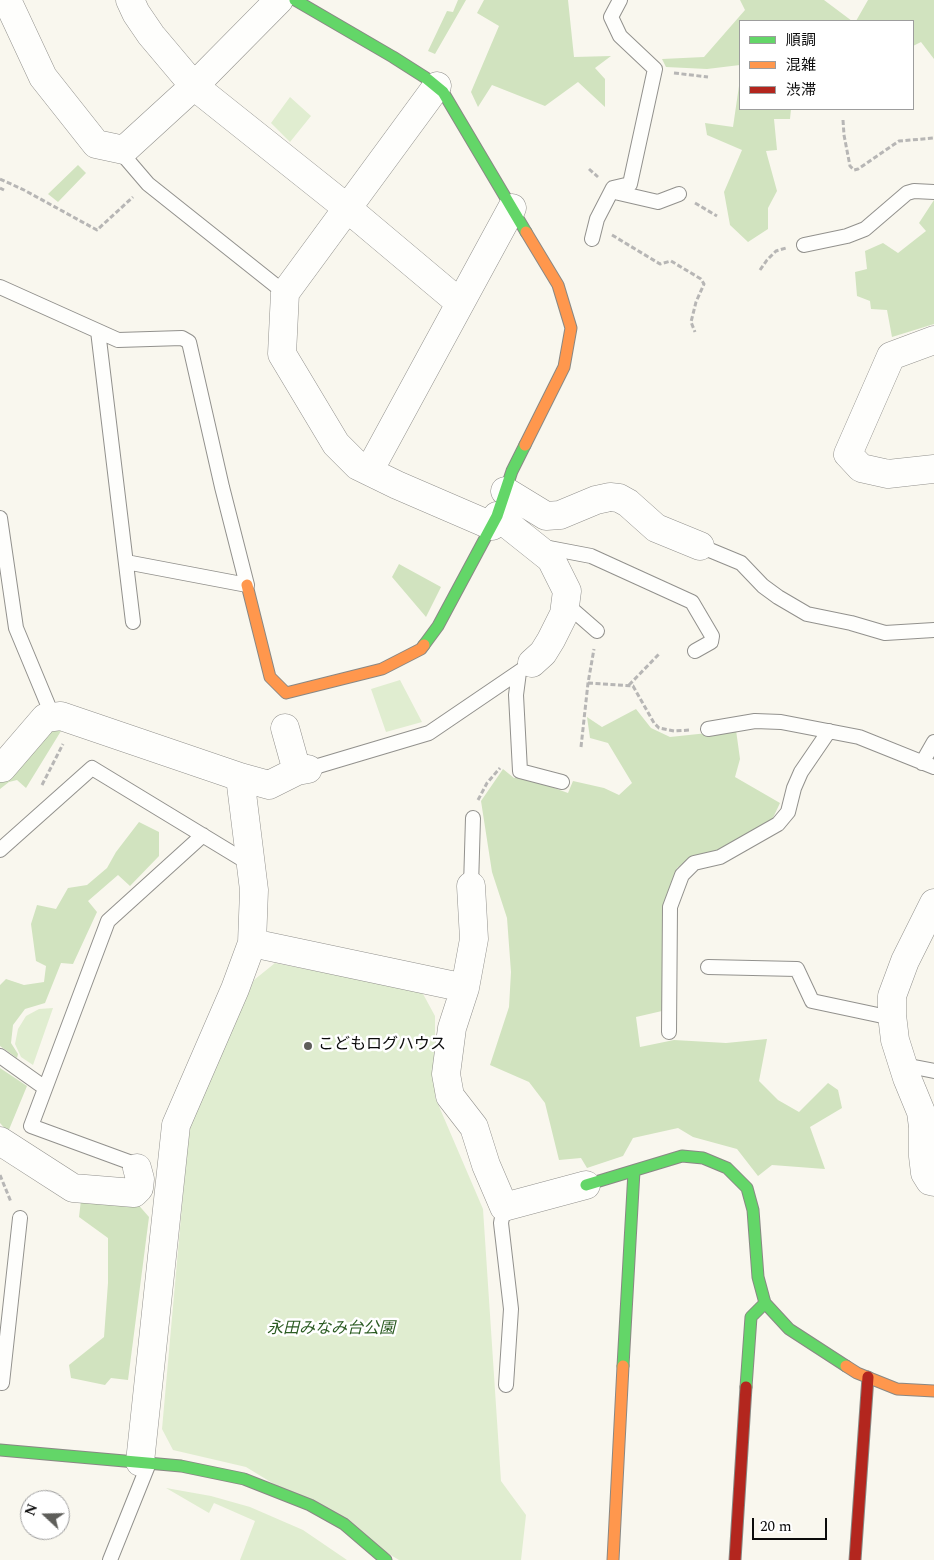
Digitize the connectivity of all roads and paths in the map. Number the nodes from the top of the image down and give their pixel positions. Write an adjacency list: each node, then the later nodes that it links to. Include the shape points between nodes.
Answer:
1 (7, 0): 12 (street, via 43,77 96,144)
2 (130, 0): 8 (street, via 151,35)
3 (279, 0): 8 (street)
4 (295, 0): 9 (street)
5 (620, 0): 6 (lane, via 611,17 620,36)
6 (656, 69): 7 (path); 15 (lane, via 630,184)
7 (708, 77)
8 (194, 86): 12 (street, via 124,150); 18 (street)
9 (437, 86): 18 (street); 19 (street)
10 (843, 120): 11 (path, via 850,166 854,170 899,141)
11 (934, 138)
12 (118, 149): 13 (lane)
13 (143, 178): 14 (path, via 137,186 138,191 96,230); 26 (lane)
14 (0, 179)
15 (613, 188): 17 (lane, via 619,193 658,202); 21 (lane)
16 (934, 192): 23 (lane, via 907,193 865,229)
17 (679, 194): 20 (path)
18 (347, 208): 26 (street); 27 (street)
19 (512, 208): 27 (street); 33 (street, via 558,286 570,328 564,367 512,472)
20 (717, 216)
21 (596, 225): 22 (lane); 29 (path, via 660,264 672,262 701,279 704,284 691,322)
22 (592, 239)
23 (804, 245): 24 (path, via 776,251)
24 (760, 270)
25 (0, 287): 28 (lane)
26 (286, 293): 32 (street, via 282,354 336,444 358,466)
27 (460, 303): 32 (street)
28 (98, 331): 37 (lane); 38 (lane, via 118,340 182,338 190,342)
29 (695, 332)
30 (934, 340): 31 (street, via 891,356 848,454 861,468 888,474)
31 (934, 469)
32 (368, 471): 33 (street, via 396,485)
33 (498, 511): 35 (street); 36 (street, via 560,515 596,500 618,498 656,528); 48 (street, via 438,626 421,649 382,669)
34 (0, 518): 49 (lane, via 16,628)
35 (532, 544): 39 (street, via 551,559 567,591); 43 (lane, via 591,556 692,602 712,636 711,642)
36 (700, 546): 41 (lane, via 741,563 762,586 807,614 885,634)
37 (126, 562): 38 (lane); 40 (lane)
38 (247, 585): 48 (street, via 270,677)
39 (566, 604): 42 (lane); 45 (street, via 552,640 543,653)
40 (133, 622)
41 (934, 630)
42 (597, 631): 46 (path)
43 (695, 651)
44 (660, 653): 47 (path)
45 (525, 667): 53 (lane, via 516,695); 57 (lane, via 429,733)
46 (588, 683): 47 (path); 54 (path)
47 (629, 686): 50 (path, via 633,686 659,728 674,732)
48 (283, 708): 57 (street)
49 (67, 722): 56 (street, via 45,718); 58 (street); 60 (path)
50 (708, 730): 51 (lane, via 755,721)
51 (830, 731): 55 (lane, via 859,737); 71 (lane, via 802,772 788,812 778,824 720,857 694,863 682,875 670,907)
52 (934, 742): 55 (lane)
53 (519, 747): 59 (lane, via 520,771); 61 (path, via 487,783)
54 (581, 747)
55 (928, 765)
56 (1, 767)
57 (303, 770): 58 (street, via 269,785)
58 (240, 777): 64 (street)
59 (562, 782)
60 (40, 788)
61 (472, 818): 65 (lane)
62 (203, 835): 63 (lane, via 92,768); 64 (lane); 75 (lane, via 108,921)
63 (0, 850)
64 (250, 864): 67 (street, via 254,890)
65 (471, 886): 69 (street, via 474,939)
66 (934, 903): 70 (street, via 892,996)
67 (252, 943): 69 (street); 90 (street, via 176,1125)
68 (708, 967): 70 (lane, via 797,969 812,1001)
69 (465, 988): 82 (street, via 452,1028 446,1074 450,1096 474,1127)
70 (892, 1018): 73 (street, via 895,1040)
71 (669, 1032)
72 (0, 1056): 75 (lane)
73 (904, 1065): 74 (lane); 80 (street, via 921,1112 925,1173)
74 (934, 1071)
75 (45, 1088): 77 (lane, via 31,1126)
76 (0, 1141): 77 (street, via 73,1188 134,1192 139,1188 140,1179)
77 (134, 1166)
78 (634, 1171): 81 (street); 84 (street, via 682,1156 703,1158 727,1168 747,1188 753,1210 758,1276); 93 (street)
79 (0, 1175): 83 (path)
80 (934, 1182)
81 (586, 1184): 82 (street)
82 (504, 1207): 87 (lane, via 501,1223 511,1309)
83 (20, 1218): 86 (lane)
84 (765, 1303): 85 (street, via 789,1329); 94 (street, via 751,1317)
85 (868, 1377): 88 (street, via 897,1389); 95 (street)
86 (2, 1383)
87 (506, 1385)
88 (934, 1391)
89 (0, 1450): 90 (street)
90 (145, 1463): 91 (lane); 92 (street, via 210,1471 280,1492 344,1524)
91 (110, 1560)
92 (386, 1560)
93 (613, 1560)
94 (735, 1560)
95 (856, 1560)

